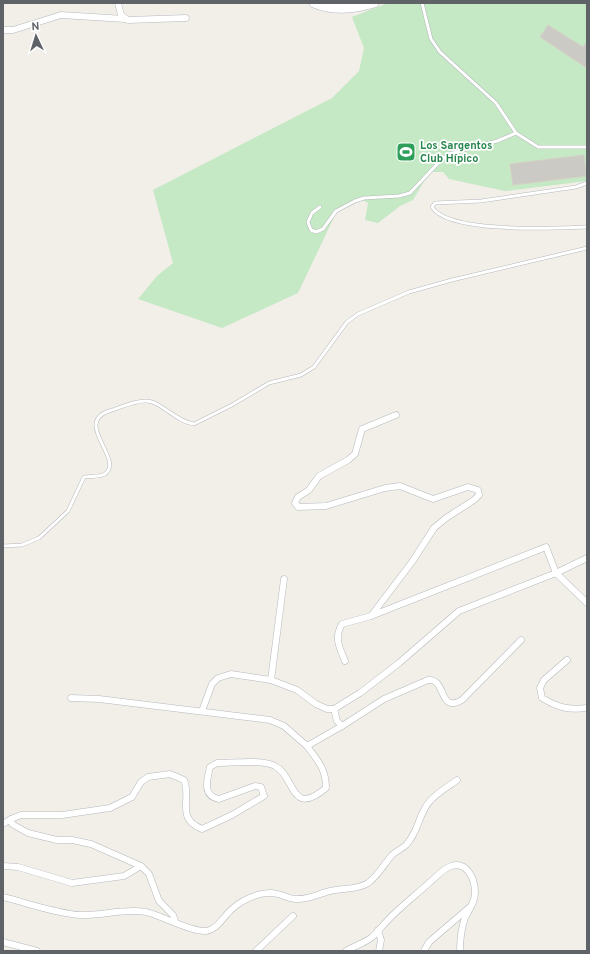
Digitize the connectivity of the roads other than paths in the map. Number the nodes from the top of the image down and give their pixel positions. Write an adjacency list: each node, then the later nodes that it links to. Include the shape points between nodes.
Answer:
1 (118, 3): 6 (street, via 120,13)
2 (314, 3): 3 (main road, via 347,9)
3 (374, 3)
4 (422, 3): 8 (lane, via 431,38 440,52 496,103)
5 (186, 18): 6 (street)
6 (125, 19): 7 (street, via 61,15 13,30)
7 (3, 30)
8 (516, 133): 9 (lane, via 538,147); 11 (lane, via 449,154 410,193 355,201 336,211 323,229 316,232 308,222 312,213)
9 (587, 147)
10 (587, 183): 12 (lane, via 481,201 440,201 432,207 435,213 462,222 496,227)
11 (320, 207)
12 (587, 227)
13 (587, 248): 15 (lane, via 409,292 358,314 347,322 314,367 301,375 269,383 232,406 194,424 177,419 146,400 106,413 99,418 96,431 109,458 110,468 107,473 84,478 68,511 39,538 22,545)
14 (396, 415): 20 (street, via 362,429 354,454 320,476 309,490 298,497 295,503 298,507 326,506 400,486 433,498 468,487 478,490 478,495 434,528)
15 (3, 546)
16 (587, 558): 17 (street)
17 (556, 573): 19 (street); 20 (street, via 546,547); 27 (street, via 459,611 394,668)
18 (284, 579): 24 (street)
19 (587, 603)
20 (371, 616): 23 (street, via 342,624 337,642)
21 (521, 640): 29 (street, via 456,704 447,701 437,683 428,680 384,698)
22 (567, 660): 26 (street, via 544,680 540,688 542,698 570,710)
23 (345, 661)
24 (271, 680): 27 (street, via 297,690 316,704); 28 (street, via 231,674 218,678 212,684)
25 (71, 698): 28 (street, via 99,698)
26 (587, 708)
27 (334, 709): 29 (street, via 337,721)
28 (202, 711): 30 (street, via 270,720 284,726)
29 (342, 726): 30 (street)
30 (307, 746): 32 (street, via 326,775 326,788 316,797 303,799 296,795 275,766 266,763 217,763 210,768 206,783 208,794 213,798 219,799 255,786 261,787 264,796 202,829 188,820 185,804 187,786 184,780 170,774 148,777 141,782 132,797 110,808 62,815 21,815)
31 (457, 780): 39 (street, via 424,809 418,828 406,845 392,854 369,882 359,888 330,892 307,900 286,898 278,894 259,894 233,908 220,923 205,931 192,929)
32 (11, 819): 33 (street); 35 (street, via 12,824 28,833 56,840 91,844)
33 (3, 824)
34 (3, 866): 35 (street, via 18,867 72,883 124,876)
35 (141, 866): 39 (street, via 149,874 159,901 173,914)
36 (3, 897): 39 (street, via 79,915 145,912)
37 (474, 903): 40 (street, via 475,893 470,873 464,867 450,866); 46 (street, via 430,942); 47 (street, via 466,916 460,935)
38 (293, 916): 43 (street)
39 (175, 921)
40 (378, 930): 44 (street, via 369,940); 45 (street, via 381,940)
41 (3, 942): 42 (street)
42 (37, 951)
43 (256, 951)
44 (346, 951)
45 (379, 951)
46 (424, 951)
47 (460, 951)

